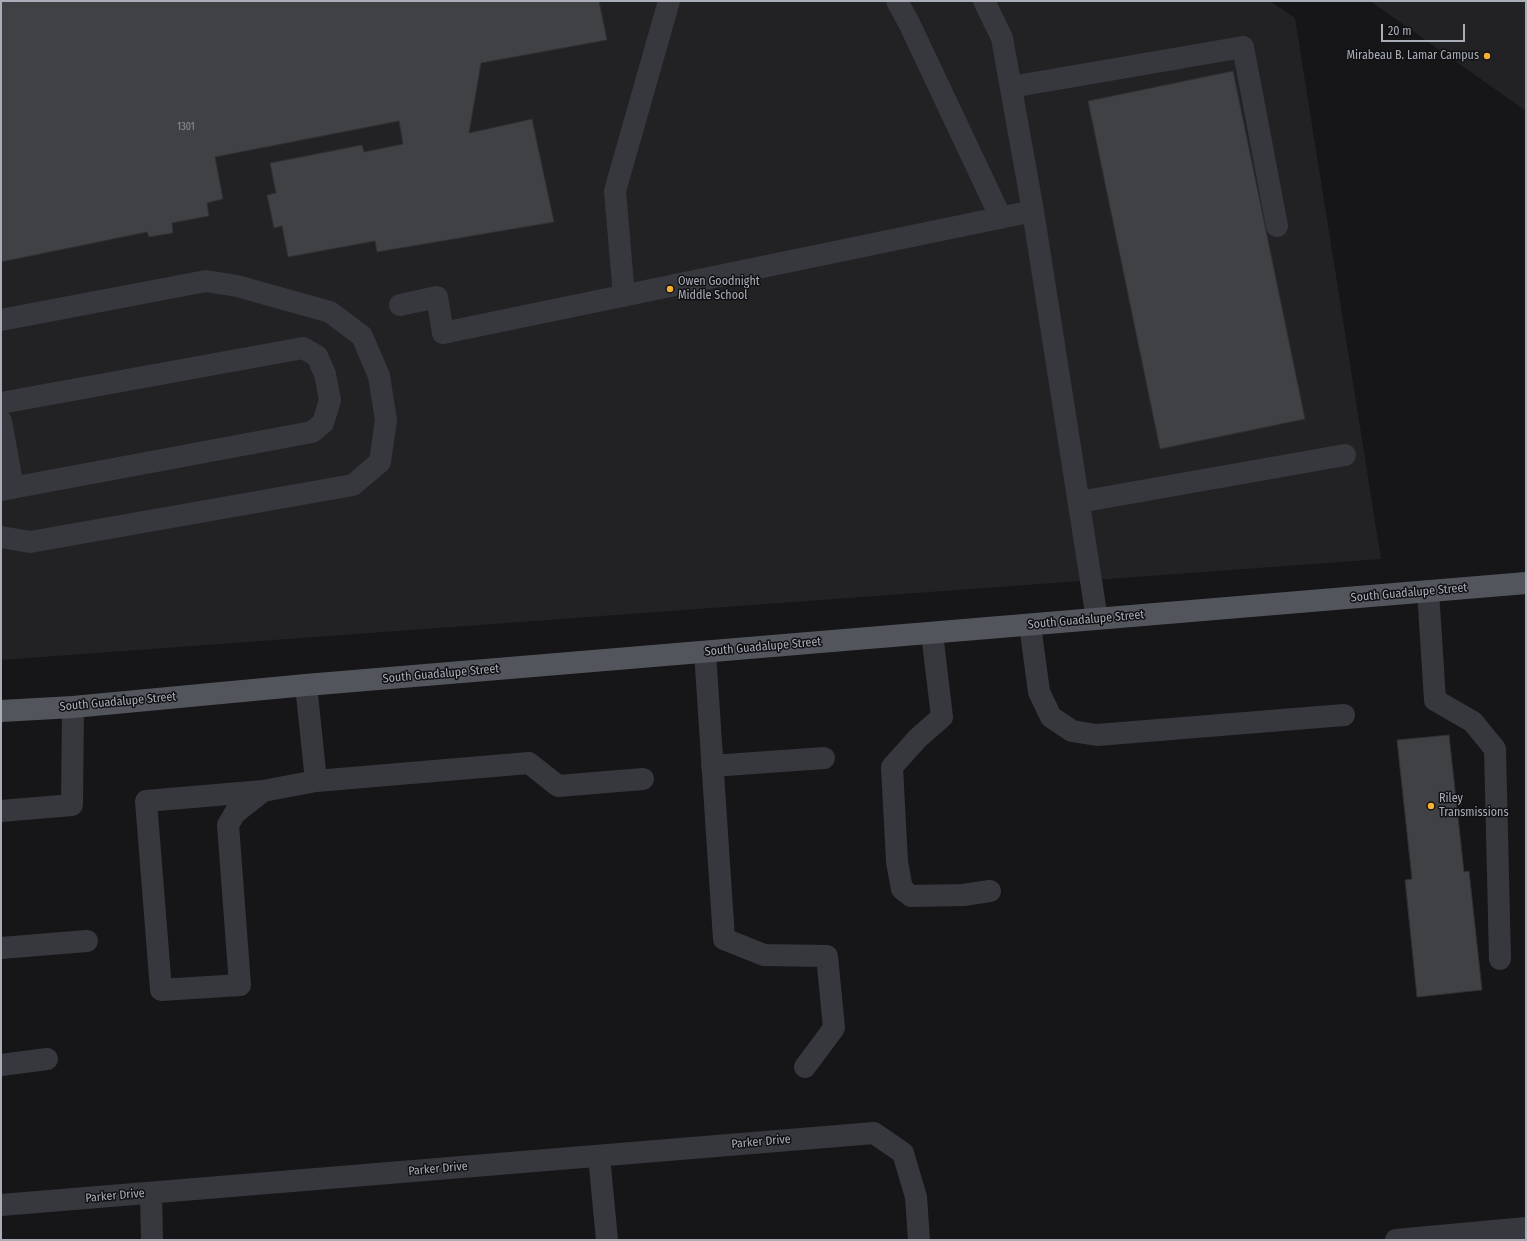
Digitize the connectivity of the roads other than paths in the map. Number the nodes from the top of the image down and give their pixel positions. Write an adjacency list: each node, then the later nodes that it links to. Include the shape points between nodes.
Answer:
1 (670, 1): 8 (street, via 615,191)
2 (897, 1): 6 (street)
3 (984, 1): 4 (street, via 1002,38)
4 (1011, 87): 5 (street); 7 (street, via 1243,47)
5 (1033, 211): 6 (street); 15 (street)
6 (1001, 218): 8 (street)
7 (1277, 226)
8 (624, 296): 9 (street, via 443,333 437,297)
9 (400, 305)
10 (1, 320): 16 (street, via 206,281 237,286 330,312 362,336 378,376 386,420 380,462 353,485 30,542)
11 (1, 403): 14 (street, via 303,348 317,356 325,374 330,400 323,422 312,432)
12 (1, 421): 14 (street)
13 (1345, 455): 15 (street)
14 (7, 489)
15 (1079, 502): 19 (street)
16 (1, 537)
17 (1526, 583): 18 (main road, South Guadalupe Street)
18 (1428, 591): 19 (main road, South Guadalupe Street); 36 (street, via 1435,700 1473,722 1495,749)
19 (1097, 619): 20 (main road, South Guadalupe Street)
20 (1030, 625): 21 (main road, South Guadalupe Street); 26 (street, via 1038,692 1051,717 1072,731 1097,735)
21 (932, 633): 22 (main road, South Guadalupe Street); 33 (street, via 942,717 918,738 892,767 897,862 902,889 911,896)
22 (705, 652): 23 (main road, South Guadalupe Street); 28 (street)
23 (306, 685): 24 (main road, South Guadalupe Street); 30 (street)
24 (73, 707): 25 (main road, South Guadalupe Street); 32 (street, via 72,805)
25 (1, 711)
26 (1344, 715)
27 (824, 758): 28 (street)
28 (712, 766): 39 (street, via 724,939 764,955 827,956 834,1028)
29 (643, 779): 30 (street, via 558,786 529,763)
30 (316, 781): 31 (street)
31 (263, 791): 31 (street, via 146,801 161,990 240,985 228,825 235,813)
32 (1, 811)
33 (990, 892)
34 (87, 941): 35 (street)
35 (1, 948)
36 (1500, 959)
37 (47, 1059): 38 (street)
38 (1, 1065)
39 (805, 1067)
40 (599, 1156): 41 (street, Parker Drive); 45 (street); 46 (street, Parker Drive, via 874,1132 903,1153 916,1196)
41 (151, 1193): 42 (street, Parker Drive); 44 (street)
42 (1, 1205)
43 (1526, 1228): 47 (street)
44 (152, 1240)
45 (606, 1240)
46 (919, 1240)
47 (1396, 1240)

